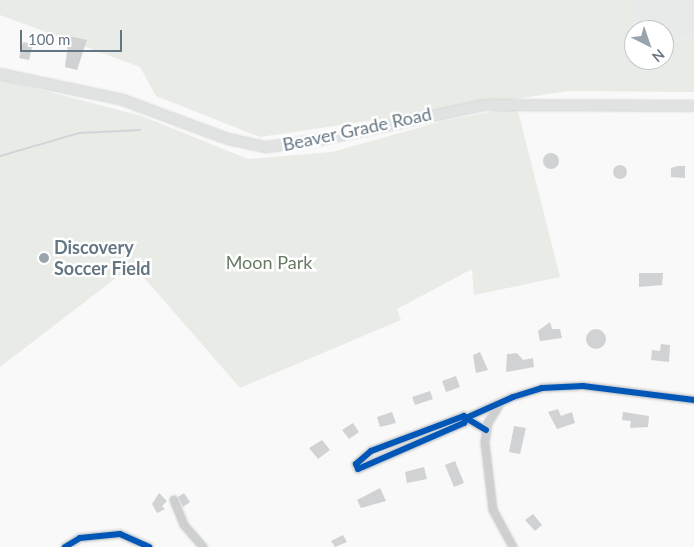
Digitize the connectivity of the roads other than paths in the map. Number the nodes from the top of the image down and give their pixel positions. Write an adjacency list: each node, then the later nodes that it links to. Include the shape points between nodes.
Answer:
1 (0, 74): 2 (main road, Beaver Grade Road, via 123,100 228,139 267,146 324,140 485,105)
2 (694, 106)
3 (694, 400): 4 (street, via 572,386 532,390)
4 (501, 402): 5 (street); 6 (street)
5 (466, 418): 5 (street, via 454,419 371,452 356,467 464,423); 6 (street)
6 (486, 430): 11 (street, via 493,510)
7 (174, 500): 10 (street, via 184,525)
8 (65, 547): 9 (street, via 80,538 120,534)
9 (149, 547)
10 (203, 547)
11 (513, 547)

